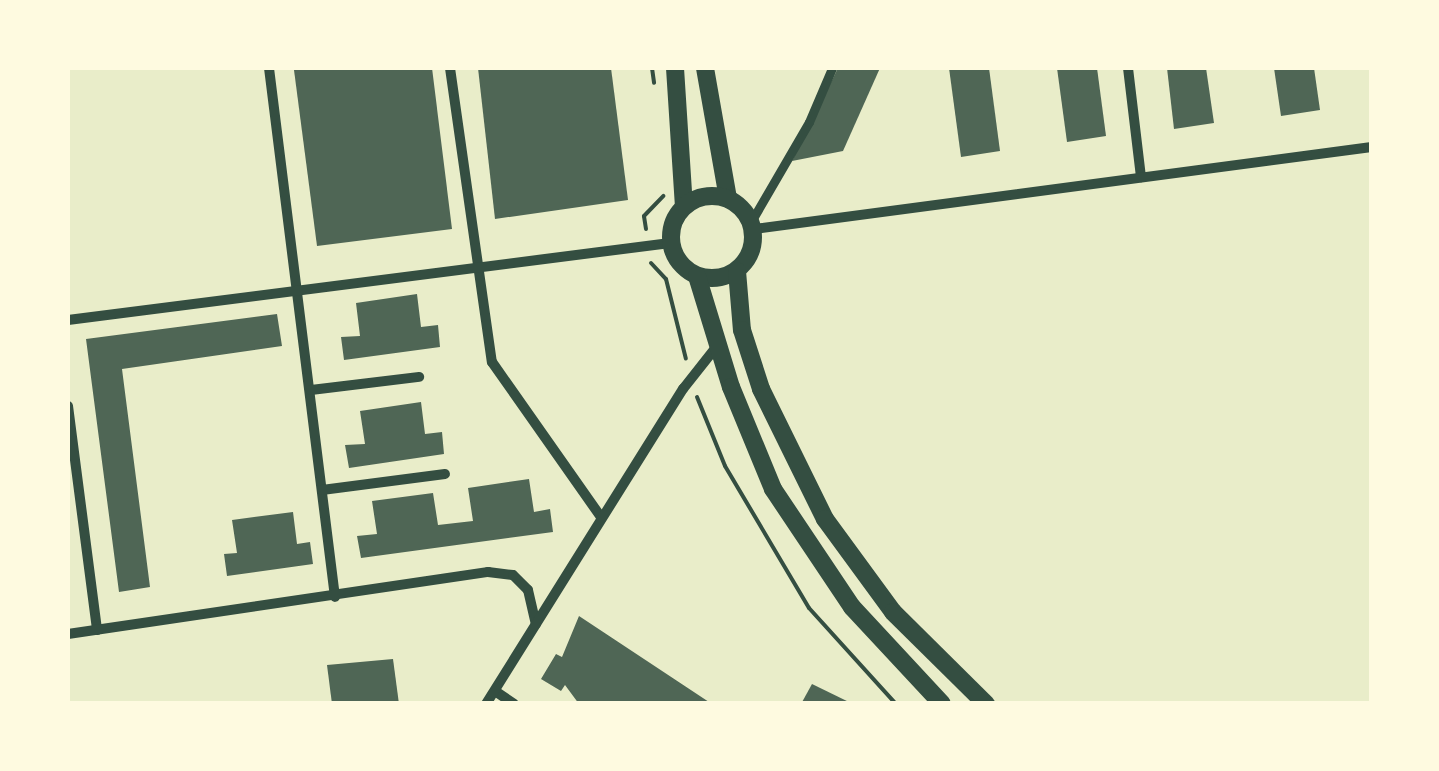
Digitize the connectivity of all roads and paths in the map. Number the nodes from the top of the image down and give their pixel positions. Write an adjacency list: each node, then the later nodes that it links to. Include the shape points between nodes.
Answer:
1 (269, 68): 16 (street)
2 (450, 68): 13 (street)
3 (675, 68): 10 (main road)
4 (705, 68): 9 (main road)
5 (832, 68): 11 (street)
6 (1128, 68): 8 (street)
7 (1372, 146): 8 (street)
8 (1141, 177): 11 (street)
9 (728, 199): 10 (main road, via 702,197); 11 (main road)
10 (684, 206): 12 (main road)
11 (753, 224): 14 (main road, via 748,258)
12 (670, 243): 13 (street); 15 (main road, via 678,261)
13 (476, 267): 16 (street); 24 (street, via 492,362)
14 (737, 271): 15 (main road); 33 (main road, via 742,330 761,390 825,519 892,612)
15 (697, 276): 18 (main road)
16 (299, 290): 17 (street); 20 (street)
17 (68, 320)
18 (717, 346): 24 (street); 32 (main road, via 773,489 814,556 874,634)
19 (419, 377): 20 (street)
20 (312, 390): 23 (street)
21 (68, 406): 27 (street)
22 (445, 474): 23 (street)
23 (322, 490): 25 (street)
24 (601, 517): 26 (street)
25 (334, 597): 26 (street, via 500,573 513,575 528,590); 27 (street)
26 (536, 624): 29 (street)
27 (96, 630): 28 (street)
28 (68, 634)
29 (494, 690): 30 (street); 31 (street)
30 (486, 704)
31 (514, 704)
32 (942, 704)
33 (986, 704)

